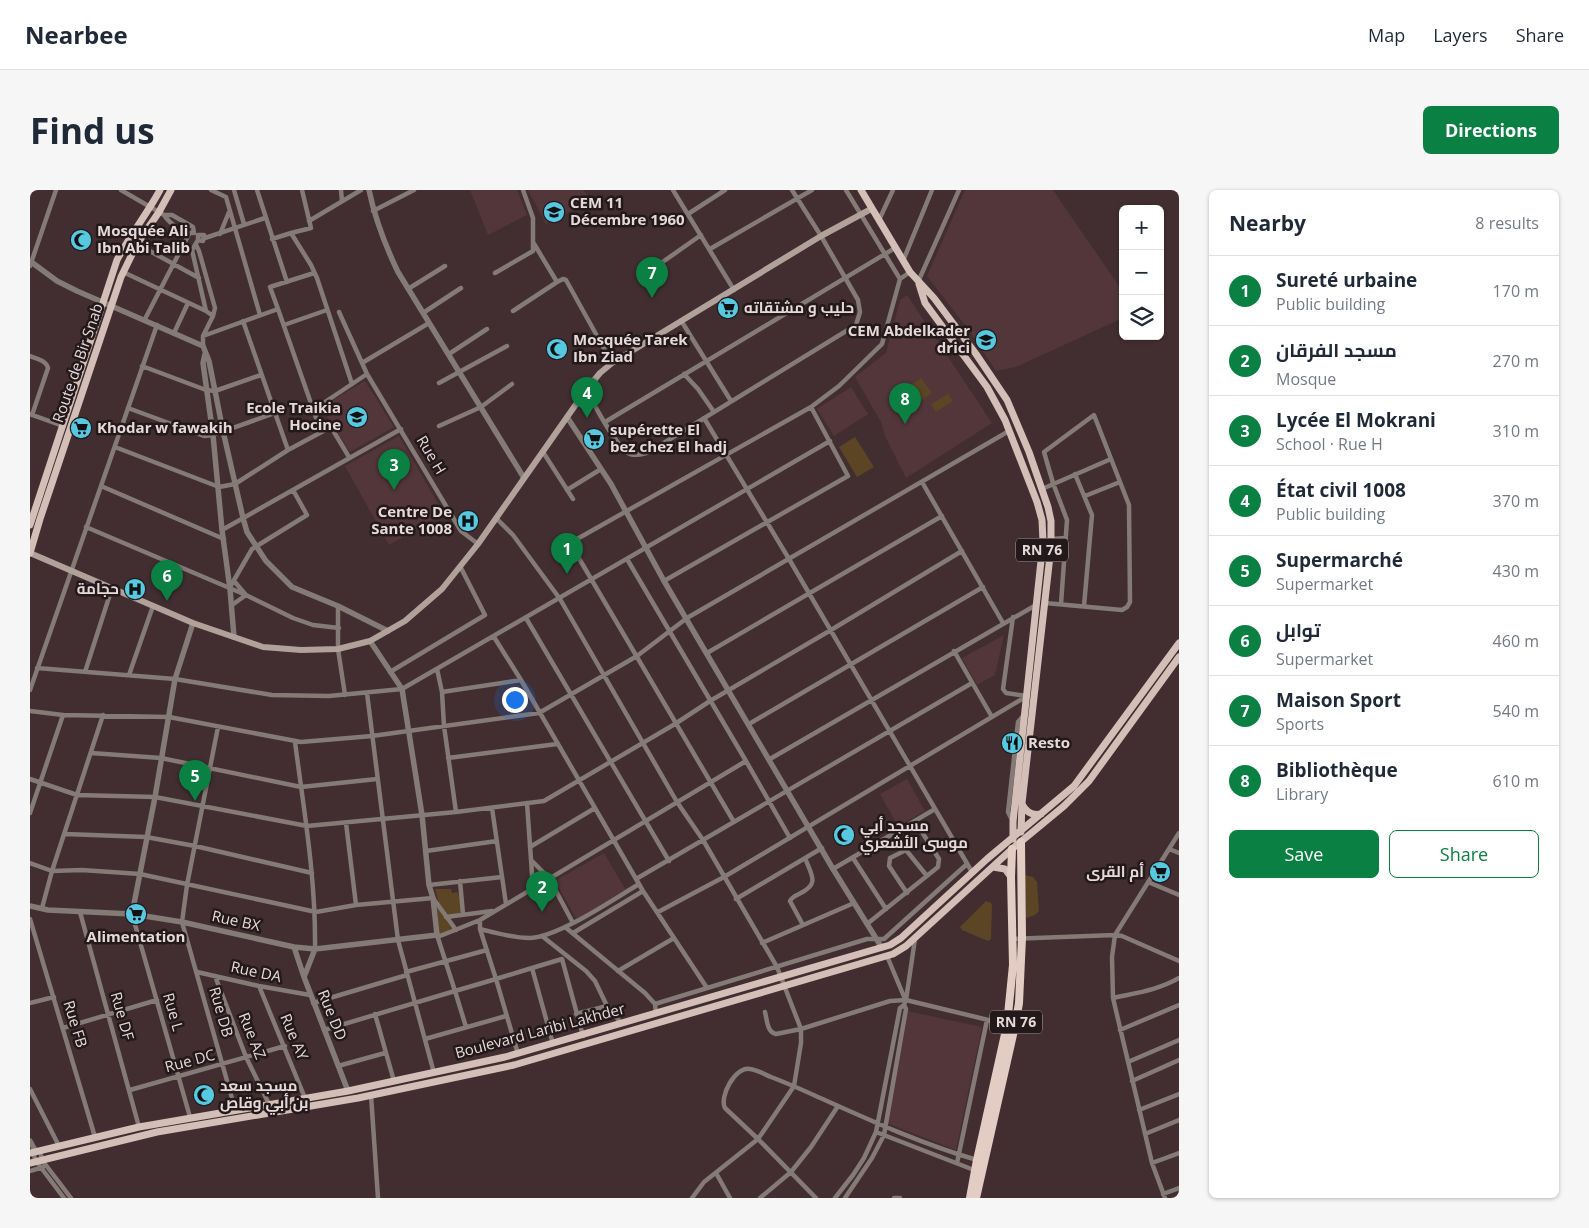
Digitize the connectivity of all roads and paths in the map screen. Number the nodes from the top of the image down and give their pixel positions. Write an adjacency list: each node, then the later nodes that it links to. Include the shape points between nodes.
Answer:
1 (56, 190): 49 (street)
2 (121, 190): 25 (street)
3 (160, 190): 25 (main road, Route de Bir Snab)
4 (170, 190): 29 (main road, Route de Bir Snab)
5 (211, 190): 28 (street, via 226,197)
6 (234, 190): 35 (street)
7 (257, 190): 32 (street)
8 (302, 190): 33 (street)
9 (341, 190): 24 (street)
10 (361, 190): 24 (street)
11 (369, 190): 27 (street)
12 (414, 190): 27 (street)
13 (523, 190): 43 (street, via 533,218)
14 (673, 190): 30 (street)
15 (725, 190): 30 (street)
16 (792, 190): 23 (street)
17 (812, 190): 23 (street)
18 (846, 190): 31 (street)
19 (861, 190): 26 (main road, RN 76)
20 (893, 190): 34 (street)
21 (932, 190): 48 (street)
22 (959, 190): 62 (street)
23 (797, 199): 40 (street); 46 (street)
24 (342, 201): 33 (street)
25 (150, 207): 29 (street); 67 (main road, Route de Bir Snab, via 117,260)
26 (871, 209): 31 (main road); 34 (main road, RN 76)
27 (373, 211): 65 (street, via 384,243)
28 (229, 212): 36 (street); 38 (street)
29 (162, 213): 41 (street, via 167,220); 44 (main road, Route de Bir Snab)
30 (688, 214): 39 (street)
31 (861, 214): 40 (main road); 47 (street)
32 (265, 218): 35 (street); 42 (street)
33 (309, 221): 37 (street, via 311,228)
34 (879, 221): 45 (main road, RN 76)
35 (244, 224): 36 (street)
36 (234, 228): 38 (street); 76 (street)
37 (291, 233): 42 (street); 54 (street)
38 (220, 234): 41 (street, via 203,241)
39 (701, 235): 46 (street); 56 (street)
40 (821, 236): 58 (street); 66 (main road)
41 (195, 238): 50 (street); 57 (street, via 192,250); 77 (street, via 215,308)
42 (272, 239): 60 (street)
43 (533, 242): 55 (street, via 532,251); 61 (street)
44 (136, 244): 50 (street); 52 (main road, Route de Bir Snab)
45 (896, 248): 47 (street); 48 (main road, RN 76)
46 (710, 250): 66 (street)
47 (885, 254): 58 (street); 59 (street)
48 (903, 261): 53 (main road, RN 76)
49 (30, 263): 67 (street, via 57,281)
50 (173, 263): 57 (street); 64 (street)
51 (445, 266): 65 (street)
52 (123, 272): 64 (street); 69 (main road, Route de Bir Snab)
53 (910, 272): 59 (street); 62 (main road, RN 76)
54 (314, 273): 60 (street); 71 (street)
55 (495, 273)
56 (647, 273)
57 (199, 278): 72 (street)
58 (845, 278): 92 (street); 106 (street, via 860,304 856,325)
59 (900, 279): 107 (street, via 882,344 839,386)
60 (287, 282): 70 (street, via 270,287)
61 (557, 282): 73 (street); 94 (street, via 566,280)
62 (918, 282): 119 (main road, RN 76, via 934,298 999,387); 121 (main road, RN 76, via 926,303 987,387)
63 (461, 288): 75 (street)
64 (159, 289): 68 (street); 78 (street)
65 (408, 289): 75 (street)
66 (734, 290): 80 (main road)
67 (103, 303): 69 (street); 117 (main road, Route de Bir Snab)
68 (188, 303): 72 (street); 85 (street)
69 (112, 306): 78 (street); 162 (main road, Route de Bir Snab)
70 (278, 309): 76 (street); 83 (street)
71 (327, 310): 83 (street); 101 (street)
72 (206, 311): 77 (street)
73 (514, 311)
74 (340, 312): 93 (street, Rue H)
75 (423, 313): 81 (street)
76 (260, 315): 79 (street)
77 (213, 316): 86 (street)
78 (145, 319): 82 (street)
79 (243, 321): 86 (street); 99 (street)
80 (682, 322): 92 (street); 94 (main road)
81 (429, 323): 90 (street); 93 (street)
82 (157, 325): 85 (street); 95 (street)
83 (284, 325): 110 (street)
84 (487, 329): 90 (street)
85 (174, 333): 87 (street)
86 (203, 336): 87 (street)
87 (203, 346): 89 (street)
88 (507, 346): 96 (street)
89 (205, 354): 103 (street); 105 (street)
90 (448, 354): 96 (street)
91 (30, 356): 113 (street, via 44,361 48,368)
92 (706, 361): 98 (street); 106 (street)
93 (362, 363): 97 (street, Rue H)
94 (612, 363): 104 (main road)
95 (142, 366): 103 (street); 109 (street)
96 (459, 373): 100 (street); 108 (street)
97 (367, 374): 101 (street); 120 (street, Rue H)
98 (684, 374): 111 (street); 116 (street)
99 (262, 375): 105 (street); 112 (street)
100 (439, 383)
101 (352, 384): 110 (street)
102 (512, 384): 108 (street)
103 (206, 390): 105 (street); 124 (street)
104 (586, 390): 114 (main road); 116 (street)
105 (215, 391): 122 (street)
106 (731, 401): 111 (street)
107 (811, 406): 125 (street); 129 (street)
108 (480, 407): 118 (street); 134 (street)
109 (128, 408): 124 (street, via 204,436); 126 (street)
110 (313, 410): 123 (street)
111 (714, 412): 115 (street)
112 (275, 413): 122 (street); 127 (street)
113 (31, 414): 117 (street)
114 (567, 417): 128 (main road); 132 (street)
115 (704, 418): 116 (street, via 649,452 638,455 623,449); 129 (street)
116 (605, 422)
117 (63, 426): 153 (main road, Route de Bir Snab)
118 (439, 426)
119 (1018, 426): 121 (main road); 142 (main road, RN 76)
120 (401, 428): 130 (street); 159 (street, Rue H, via 461,531)
121 (1010, 431): 135 (street); 145 (main road, RN 76)
122 (223, 432): 124 (street); 138 (street)
123 (321, 432): 127 (street); 130 (street, via 331,427)
124 (213, 435): 140 (street)
125 (830, 442): 141 (street); 152 (street, via 848,476)
126 (115, 447): 139 (street); 140 (street)
127 (288, 450): 138 (street)
128 (543, 452): 134 (main road); 144 (street)
129 (726, 455): 141 (street); 148 (street)
130 (349, 457): 143 (street)
131 (1111, 459): 133 (street); 136 (street); 137 (street, via 1094,415 1044,452)
132 (601, 469): 144 (street); 148 (street)
133 (1076, 474): 137 (street); 146 (street)
134 (524, 478): 151 (main road)
135 (922, 482): 149 (street); 165 (street)
136 (1120, 482): 146 (street); 183 (street, via 1129,505 1130,602 1122,610)
137 (1053, 483): 142 (street); 156 (street, via 1067,520)
138 (235, 484): 140 (street); 150 (street)
139 (101, 486): 154 (street); 157 (street)
140 (219, 487): 155 (street)
141 (747, 489): 152 (street); 161 (street)
142 (1042, 489): 145 (main road); 158 (main road, RN 76, via 1050,514)
143 (293, 490): 150 (street); 160 (street, via 307,515)
144 (567, 490): 147 (street)
145 (1034, 492): 177 (main road, RN 76, via 1043,531)
146 (1084, 496): 183 (street, via 1092,515)
147 (574, 499)
148 (625, 512): 161 (street); 168 (street, via 570,543)
149 (942, 516): 163 (street); 174 (street)
150 (244, 518): 155 (street); 160 (street, via 247,532)
151 (496, 518): 159 (main road); 176 (street, via 513,535)
152 (766, 522): 165 (street); 170 (street)
153 (30, 526)
154 (86, 527): 167 (street); 173 (street)
155 (222, 530): 157 (street)
156 (1065, 538): 158 (street); 179 (street)
157 (224, 539): 173 (street)
158 (1051, 539): 178 (main road, RN 76)
159 (478, 544): 166 (main road)
160 (256, 546): 169 (street); 182 (street, via 292,587)
161 (646, 548): 164 (street); 170 (street)
162 (30, 550): 167 (main road)
163 (962, 551): 171 (street); 190 (street)
164 (627, 559): 168 (street); 192 (street)
165 (789, 559): 174 (street); 186 (street)
166 (460, 566): 191 (main road, via 442,588 405,621); 206 (street, via 485,615)
167 (72, 571): 172 (main road); 203 (street)
168 (592, 580): 176 (street); 200 (street)
169 (234, 581): 173 (street); 175 (street)
170 (664, 581): 186 (street)
171 (983, 587): 188 (street); 202 (street)
172 (112, 588): 181 (main road); 205 (street)
173 (230, 589): 175 (street); 180 (street)
174 (809, 593): 190 (street); 199 (street)
175 (246, 595): 180 (street); 189 (street, via 293,618)
176 (560, 599): 185 (street); 207 (street)
177 (1036, 603): 178 (main road); 184 (street); 219 (main road, RN 76)
178 (1045, 603): 179 (street); 219 (main road, RN 76)
179 (1061, 604): 183 (street)
180 (232, 605): 193 (street)
181 (153, 606): 187 (main road); 208 (street)
182 (338, 606): 189 (street); 191 (street)
183 (1084, 606)
184 (1013, 617): 188 (street); 219 (street, via 1003,689 1006,693)
185 (526, 618): 194 (street); 217 (street)
186 (687, 618): 192 (street); 199 (street)
187 (193, 623): 193 (main road); 209 (street)
188 (1003, 623): 198 (street)
189 (339, 628): 197 (street)
190 (831, 630): 202 (street); 214 (street)
191 (388, 631): 195 (main road)
192 (669, 631): 200 (street); 221 (street)
193 (234, 637): 197 (main road, via 264,647)
194 (494, 637): 204 (street); 210 (street)
195 (370, 641): 197 (main road); 206 (street)
196 (1179, 643): 265 (main road, Boulevard Laribi Lakhder, via 1082,777)
197 (338, 648): 218 (street)
198 (954, 652): 211 (street); 220 (street)
199 (707, 653): 214 (street)
200 (637, 656): 207 (street); 228 (street)
201 (1179, 657): 283 (main road, Boulevard Laribi Lakhder, via 1083,788)
202 (851, 664): 220 (street); 229 (street)
203 (37, 668): 205 (street); 213 (street)
204 (437, 669): 212 (street); 215 (street)
205 (85, 672): 208 (street)
206 (390, 672): 212 (street)
207 (604, 674): 217 (street); 236 (street)
208 (129, 675): 209 (street)
209 (175, 679): 218 (street, via 272,695); 226 (street)
210 (520, 680): 215 (street); 223 (street)
211 (972, 683): 227 (street); 233 (street)
212 (402, 689): 216 (street); 232 (street)
213 (30, 690)
214 (729, 690): 221 (street); 229 (street)
215 (442, 692): 230 (street)
216 (367, 693): 218 (street); 234 (street)
217 (572, 694): 223 (street); 243 (street)
218 (345, 695)
219 (1031, 697): 227 (street); 258 (main road, RN 76); 278 (main road, RN 76, via 1024,715)
220 (871, 699): 233 (street); 241 (street)
221 (710, 701): 228 (street); 242 (street)
222 (30, 712): 224 (street)
223 (539, 713): 230 (street); 237 (street)
224 (63, 715): 225 (street); 250 (street)
225 (103, 715): 226 (street); 238 (street)
226 (168, 717): 231 (street); 239 (street)
227 (992, 717): 244 (street)
228 (676, 724): 236 (street); 249 (street)
229 (749, 724): 241 (street)
230 (444, 726): 232 (street); 240 (street)
231 (218, 728): 235 (street); 245 (street)
232 (410, 731): 234 (street); 266 (street)
233 (890, 731): 244 (street); 252 (street)
234 (372, 736): 235 (street); 247 (street)
235 (294, 742): 251 (street)
236 (643, 743): 243 (street); 255 (street)
237 (557, 744): 240 (street); 248 (street)
238 (91, 753): 239 (street); 253 (street)
239 (161, 758): 245 (street); 254 (street)
240 (448, 758): 263 (street)
241 (770, 759): 252 (street)
242 (746, 761): 249 (street); 256 (street)
243 (611, 762): 248 (street); 268 (street)
244 (910, 766): 262 (street); 273 (street)
245 (210, 768): 251 (street); 259 (street)
246 (30, 779): 250 (street)
247 (377, 779): 251 (street); 267 (street)
248 (579, 780): 257 (street, via 544,801); 261 (street)
249 (710, 782): 255 (street); 270 (street)
250 (40, 783): 253 (street); 264 (street)
251 (301, 787): 272 (street)
252 (789, 790): 256 (street); 273 (street)
253 (77, 795): 254 (street); 276 (street)
254 (155, 797): 259 (street); 277 (street)
255 (677, 802): 268 (street); 281 (street)
256 (769, 802): 270 (street); 279 (street)
257 (527, 803): 260 (street); 285 (street)
258 (1022, 803): 265 (main road, via 1030,813); 274 (main road, RN 76)
259 (202, 807): 272 (street); 284 (street)
260 (492, 808): 263 (street); 282 (street)
261 (595, 808): 280 (street); 285 (street)
262 (935, 809): 269 (street); 296 (street)
263 (456, 812): 266 (street)
264 (30, 813)
265 (1042, 814): 274 (main road, Boulevard Laribi Lakhder)
266 (422, 815): 267 (street); 289 (street)
267 (384, 818): 271 (street); 320 (street)
268 (646, 821): 280 (street); 294 (street)
269 (915, 821): 292 (street); 303 (street, via 940,863)
270 (734, 822): 281 (street)
271 (346, 823): 272 (street); 323 (street)
272 (307, 826): 301 (street)
273 (809, 827): 279 (street); 286 (street)
274 (1021, 830): 278 (main road, Boulevard Laribi Lakhder); 283 (main road, RN 76)
275 (1179, 833): 287 (street)
276 (64, 834): 277 (street); 299 (street)
277 (146, 837): 284 (street); 302 (street)
278 (1013, 837): 288 (main road, RN 76); 300 (main road, Boulevard Laribi Lakhder)
279 (790, 838): 305 (street)
280 (613, 839): 307 (street); 308 (street)
281 (703, 840): 294 (street); 305 (street)
282 (497, 842): 289 (street); 304 (street)
283 (1021, 842): 288 (main road, Boulevard Laribi Lakhder); 336 (highway, RN 76)
284 (195, 846): 301 (street); 312 (street)
285 (530, 847): 293 (street)
286 (822, 848): 291 (street); 298 (street)
287 (1169, 849): 290 (street); 310 (street)
288 (1012, 850): 297 (main road, Boulevard Laribi Lakhder); 306 (highway, RN 76)
289 (426, 851): 313 (street)
290 (1179, 853)
291 (805, 858): 319 (street); 341 (street, via 812,885 790,901)
292 (853, 858): 298 (street); 326 (street)
293 (531, 860): 307 (street); 314 (street)
294 (670, 861): 308 (street)
295 (30, 864): 299 (street)
296 (967, 864): 300 (street); 354 (street, via 889,936)
297 (993, 867): 306 (main road, via 1005,870); 349 (main road, Boulevard Laribi Lakhder)
298 (833, 869): 321 (street)
299 (52, 871): 302 (street); 325 (street)
300 (972, 872): 357 (main road, Boulevard Laribi Lakhder, via 901,938)
301 (312, 873): 329 (street)
302 (140, 874): 312 (street); 331 (street)
303 (927, 876): 316 (street); 316 (street, via 906,850 890,858 889,866)
304 (502, 877): 309 (street); 322 (street)
305 (724, 877): 319 (street); 330 (street)
306 (1011, 877): 337 (highway, RN 76)
307 (549, 878): 314 (street); 339 (street)
308 (636, 879): 311 (street)
309 (460, 880): 313 (street); 332 (street)
310 (1148, 882): 317 (street); 346 (street)
311 (639, 884): 315 (street); 339 (street)
312 (187, 885): 329 (street); 338 (street)
313 (429, 885): 318 (street)
314 (533, 888): 322 (street)
315 (644, 891): 330 (street); 345 (street)
316 (906, 893): 326 (street)
317 (1179, 895)
318 (433, 898): 320 (street); 333 (street); 347 (street)
319 (736, 899): 355 (street)
320 (394, 901): 323 (street); 353 (street)
321 (854, 903): 340 (street); 341 (street)
322 (506, 904): 327 (street)
323 (356, 905): 329 (street)
324 (30, 906): 325 (street, Rue BX)
325 (42, 908): 328 (street, Rue BX)
326 (886, 909): 340 (street)
327 (496, 910): 332 (street); 335 (street)
328 (80, 912): 331 (street, Rue BX); 389 (street, Rue DF)
329 (316, 912): 358 (street)
330 (658, 912): 350 (street)
331 (132, 914): 338 (street, Rue BX); 380 (street, Rue L)
332 (464, 914): 333 (street)
333 (446, 917): 343 (street)
334 (30, 919): 378 (street, Rue FB)
335 (480, 920): 343 (street); 344 (street)
336 (1021, 920): 337 (highway); 352 (highway, RN 76)
337 (1012, 921): 351 (highway, RN 76)
338 (182, 922): 356 (street, Rue BX); 366 (street, Rue DB)
339 (573, 923): 342 (street)
340 (867, 924): 354 (street)
341 (803, 925): 355 (street)
342 (565, 927): 345 (street); 348 (street)
343 (456, 930): 347 (street)
344 (480, 930): 348 (street, via 530,938); 359 (street)
345 (573, 933): 365 (street)
346 (1115, 935): 352 (street); 361 (street); 379 (street)
347 (437, 936): 353 (street, Rue BX); 362 (street)
348 (542, 936): 387 (street, via 586,971)
349 (916, 937): 360 (main road, Boulevard Laribi Lakhder, via 900,951); 381 (street)
350 (674, 938): 365 (street); 375 (street)
351 (1012, 938): 352 (street); 396 (highway, RN 76)
352 (1022, 938): 396 (highway, RN 76, via 1018,1003)
353 (398, 940): 358 (street, Rue BX); 367 (street)
354 (877, 940): 357 (street); 363 (street, via 868,939)
355 (762, 943): 363 (street)
356 (294, 947): 358 (street, Rue BX); 369 (street)
357 (882, 948): 370 (main road, Boulevard Laribi Lakhder)
358 (315, 949): 369 (street, Rue DD)
359 (487, 950): 362 (street); 372 (street)
360 (887, 956): 373 (main road, Boulevard Laribi Lakhder); 381 (street)
361 (1179, 961)
362 (446, 962): 367 (street); 376 (street)
363 (777, 967): 370 (street); 375 (street)
364 (532, 968): 372 (street); 391 (street, via 562,960); 405 (street)
365 (618, 971): 385 (street)
366 (197, 972): 368 (street, Rue DA); 412 (street, Rue DB)
367 (407, 974): 383 (street); 384 (street)
368 (215, 976): 374 (street, Rue DA); 409 (street, Rue AZ)
369 (304, 977): 377 (street, Rue DD)
370 (781, 978): 373 (street); 392 (main road, Boulevard Laribi Lakhder)
371 (1179, 978): 379 (street, via 1170,984)
372 (496, 979): 376 (street); 393 (street)
373 (785, 985): 399 (street); 423 (main road, Boulevard Laribi Lakhder, via 533,1060)
374 (259, 986): 377 (street, Rue DA); 406 (street, Rue AY)
375 (707, 988): 385 (street)
376 (455, 991): 384 (street); 397 (street)
377 (310, 995): 383 (street, Rue DD)
378 (54, 998): 382 (street); 398 (street, Rue FB)
379 (1113, 998): 401 (street)
380 (157, 1000): 389 (street); 415 (street, Rue L)
381 (905, 1002): 394 (street); 399 (street, via 890,1001); 432 (street, via 900,1008); 434 (street)
382 (30, 1003)
383 (313, 1003): 400 (street, Rue DD)
384 (415, 1003): 390 (street); 403 (street)
385 (655, 1004): 392 (street)
386 (1179, 1005): 401 (street)
387 (607, 1006): 391 (street); 395 (street)
388 (765, 1012): 399 (street, via 772,1033)
389 (108, 1014): 398 (street); 420 (street, Rue DF)
390 (375, 1014): 400 (street); 407 (street)
391 (576, 1014): 402 (street)
392 (656, 1014): 395 (main road, Boulevard Laribi Lakhder)
393 (506, 1016): 397 (street); 408 (street)
394 (987, 1020): 396 (street); 444 (street)
395 (622, 1024): 402 (main road, Boulevard Laribi Lakhder)
396 (1011, 1026): 445 (highway, RN 76); 467 (highway, RN 76)
397 (466, 1027): 403 (street)
398 (63, 1028): 438 (street, Rue FB)
399 (801, 1029): 418 (street)
400 (324, 1030): 413 (street, Rue DD)
401 (1120, 1030): 411 (street)
402 (583, 1036): 405 (main road, Boulevard Laribi Lakhder)
403 (425, 1039): 414 (street)
404 (1179, 1040): 411 (street)
405 (553, 1044): 408 (main road, Boulevard Laribi Lakhder)
406 (285, 1046): 409 (street, Rue DC); 424 (street, Rue AY)
407 (385, 1053): 413 (street); 416 (street)
408 (518, 1054): 414 (main road, Boulevard Laribi Lakhder)
409 (246, 1057): 412 (street, Rue DC); 426 (street, Rue AZ)
410 (1179, 1060): 417 (street)
411 (1128, 1062): 417 (street)
412 (223, 1065): 415 (street, Rue DC); 428 (street, Rue DB)
413 (338, 1066): 421 (street, Rue DD)
414 (434, 1073): 416 (main road, Boulevard Laribi Lakhder)
415 (179, 1077): 420 (street, Rue DC); 430 (street, Rue L)
416 (394, 1081): 421 (main road, Boulevard Laribi Lakhder)
417 (1132, 1081): 429 (street)
418 (794, 1086): 427 (street); 439 (street); 439 (street, via 749,1069 739,1071 731,1081 722,1104)
419 (30, 1089): 441 (street)
420 (130, 1090): 433 (street, Rue DF)
421 (348, 1091): 424 (main road, Boulevard Laribi Lakhder); 425 (main road)
422 (1179, 1094): 429 (street)
423 (371, 1095): 425 (main road, Boulevard Laribi Lakhder); 457 (street)
424 (305, 1098): 426 (main road, Boulevard Laribi Lakhder)
425 (350, 1100): 447 (main road, Boulevard Laribi Lakhder, via 157,1132)
426 (269, 1104): 428 (main road, Boulevard Laribi Lakhder)
427 (838, 1106): 432 (street); 451 (street)
428 (235, 1109): 430 (main road, Boulevard Laribi Lakhder)
429 (1139, 1110): 436 (street)
430 (190, 1117): 433 (main road, Boulevard Laribi Lakhder)
431 (1179, 1120): 436 (street)
432 (879, 1124): 434 (street); 435 (street)
433 (139, 1127): 438 (main road, Boulevard Laribi Lakhder)
434 (886, 1127): 437 (street); 444 (street)
435 (876, 1132): 437 (street); 462 (street, via 860,1164)
436 (1144, 1134): 446 (street)
437 (884, 1135): 448 (street); 463 (street)
438 (95, 1137): 441 (main road, Boulevard Laribi Lakhder)
439 (758, 1139): 451 (street); 452 (street)
440 (30, 1141): 442 (street)
441 (60, 1146): 442 (main road, Boulevard Laribi Lakhder)
442 (35, 1152): 447 (street)
443 (1179, 1153): 446 (street)
444 (959, 1155): 445 (street); 448 (street)
445 (977, 1160): 449 (highway, RN 76)
446 (1152, 1163): 454 (street)
447 (39, 1164): 450 (street); 455 (street); 456 (street)
448 (957, 1164): 449 (street)
449 (974, 1170): 466 (highway, RN 76)
450 (30, 1171)
451 (791, 1172): 460 (street); 461 (street)
452 (716, 1173): 458 (street); 459 (street)
453 (1179, 1188): 454 (street)
454 (1164, 1196)
455 (64, 1198)
456 (71, 1198)
457 (378, 1198)
458 (692, 1198)
459 (730, 1198)
460 (760, 1198)
461 (816, 1198)
462 (835, 1198)
463 (845, 1198)
464 (894, 1198): 465 (street)
465 (900, 1198)
466 (970, 1198)
467 (976, 1198)

